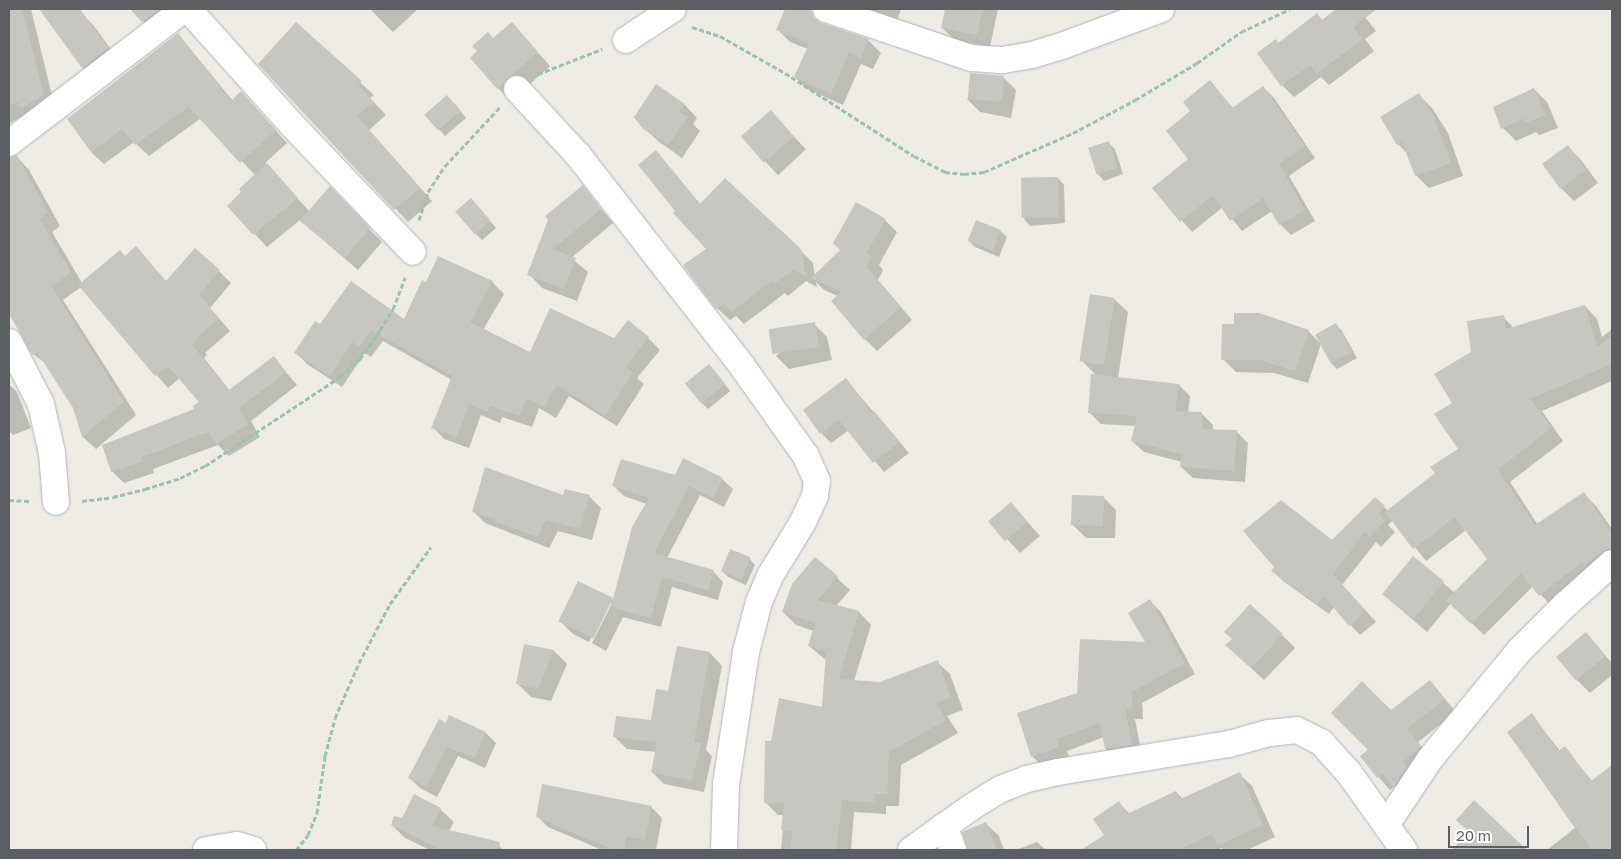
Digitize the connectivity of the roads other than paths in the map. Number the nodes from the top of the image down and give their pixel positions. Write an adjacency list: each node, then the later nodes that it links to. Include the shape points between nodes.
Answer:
1 (186, 9): 7 (street); 8 (street)
2 (673, 9): 5 (street)
3 (826, 9): 4 (street, via 972,58 1002,60 1060,47)
4 (1161, 9)
5 (626, 40)
6 (517, 89): 16 (street, via 578,155 742,366 806,456 817,481 815,496 759,602 746,652 726,784)
7 (9, 143)
8 (413, 252)
9 (9, 342): 10 (street, via 41,404 52,453)
10 (56, 502)
11 (1612, 563): 12 (street, via 1513,658 1430,759)
12 (1386, 825): 13 (street, via 1349,773 1321,742 1297,730 1027,779 1001,789); 19 (street)
13 (944, 826): 17 (street); 18 (street)
14 (206, 850): 15 (street, via 237,845)
15 (253, 850)
16 (724, 850)
17 (911, 850)
18 (953, 850)
19 (1404, 850)

